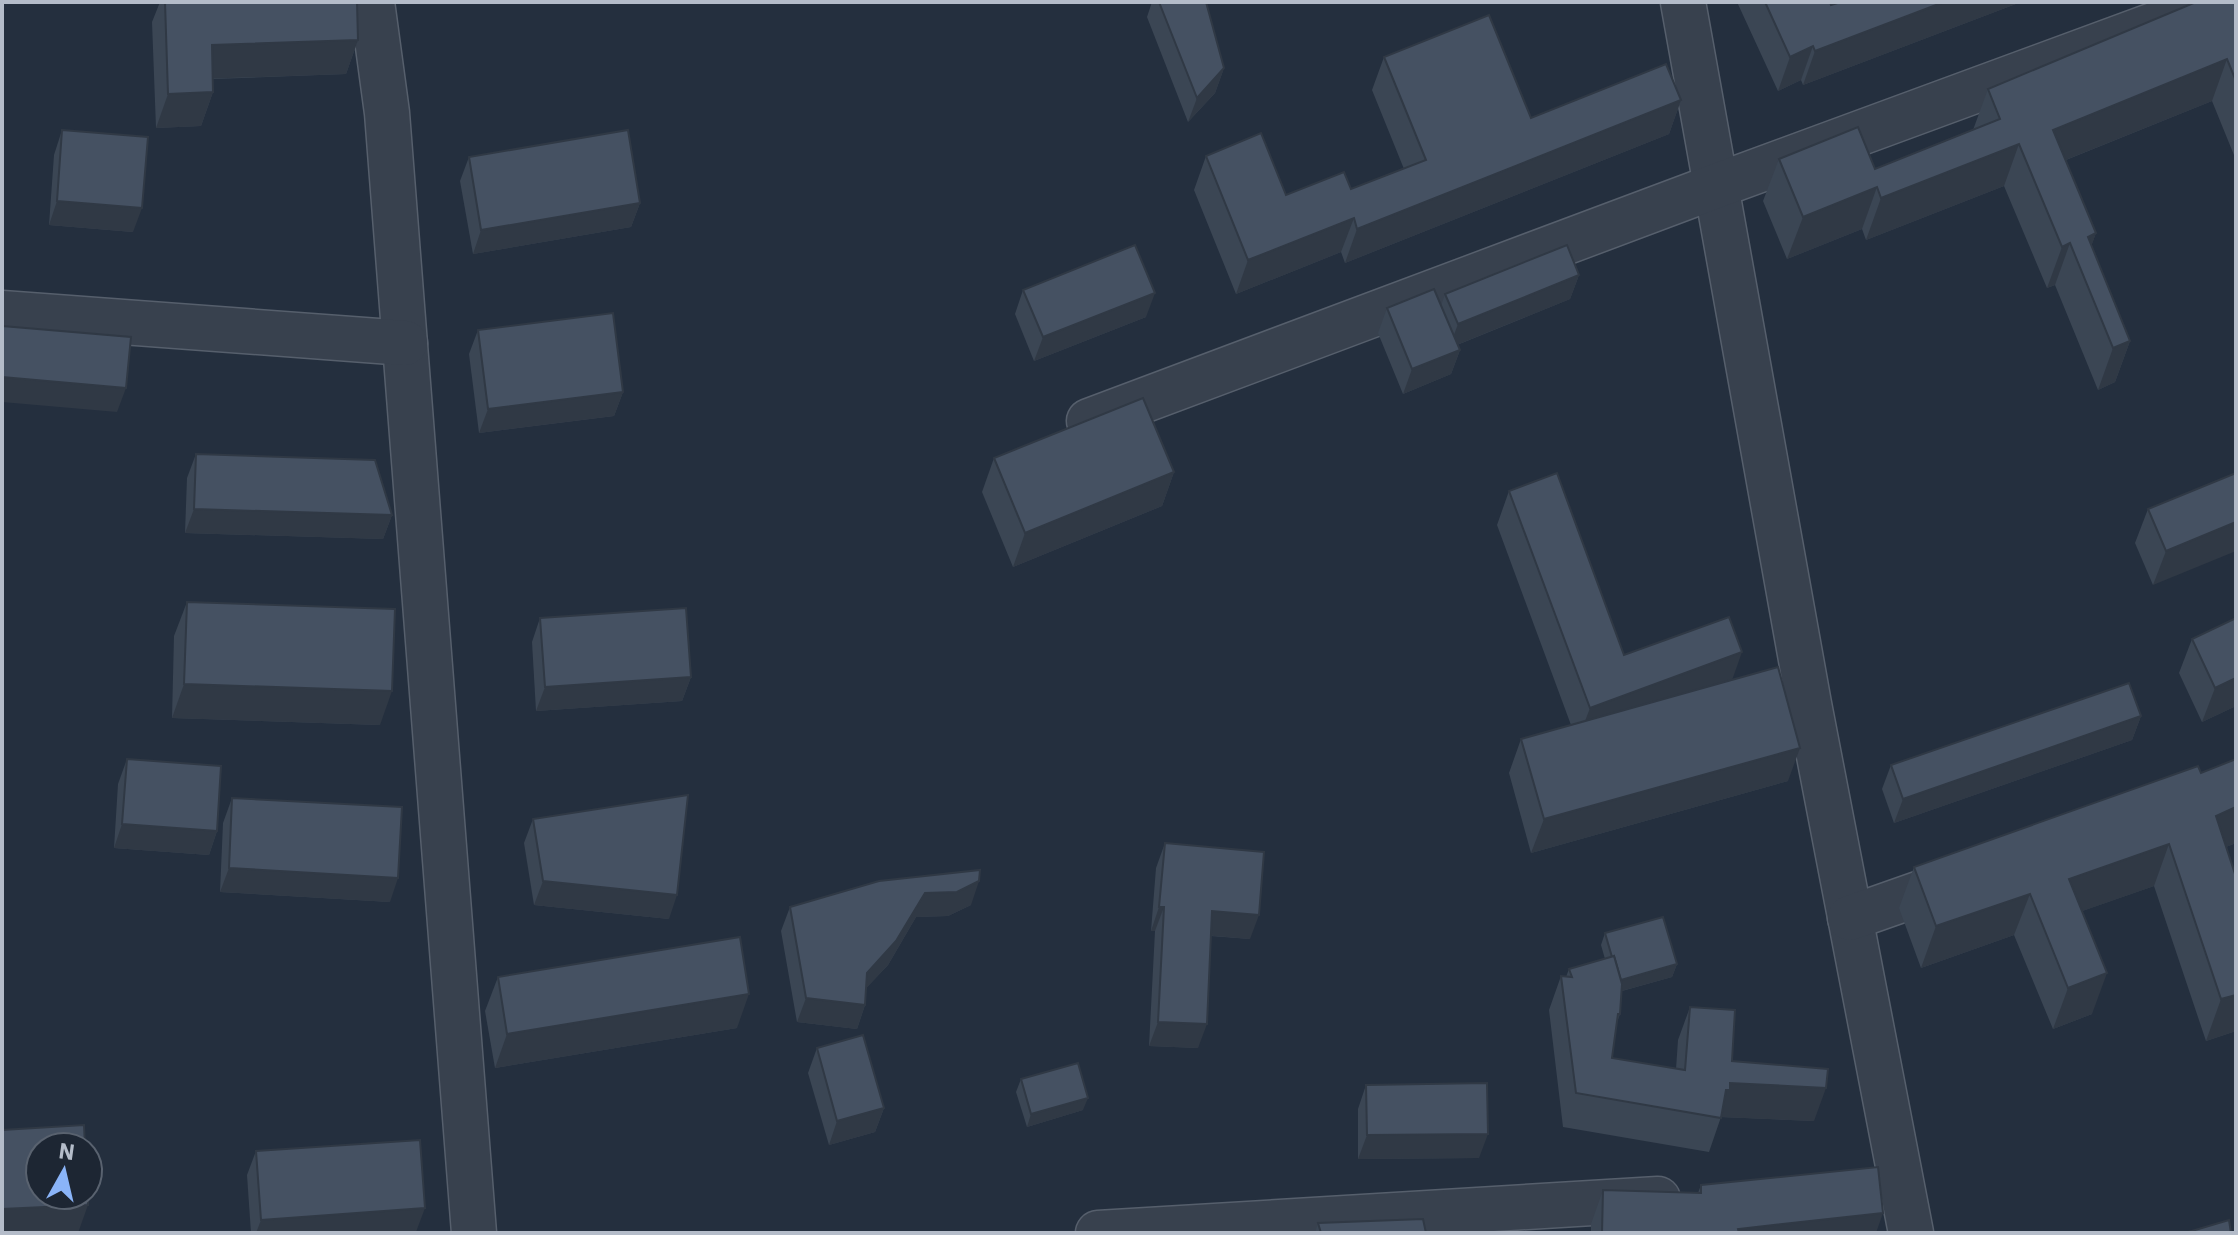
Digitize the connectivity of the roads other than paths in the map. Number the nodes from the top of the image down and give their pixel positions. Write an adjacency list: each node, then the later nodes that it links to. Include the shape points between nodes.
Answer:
1 (372, 2): 6 (street, via 387,113)
2 (1683, 2): 4 (street)
3 (2216, 2): 4 (street)
4 (1716, 186): 7 (street); 9 (street)
5 (2, 313): 6 (street)
6 (405, 343): 14 (street)
7 (1050, 436)
8 (1999, 866): 9 (street)
9 (1850, 918): 10 (street)
10 (1902, 1184): 11 (street); 16 (street)
11 (1855, 1187)
12 (1698, 1196): 13 (street)
13 (1229, 1229): 15 (street)
14 (474, 1233)
15 (1098, 1233)
16 (1911, 1233)

